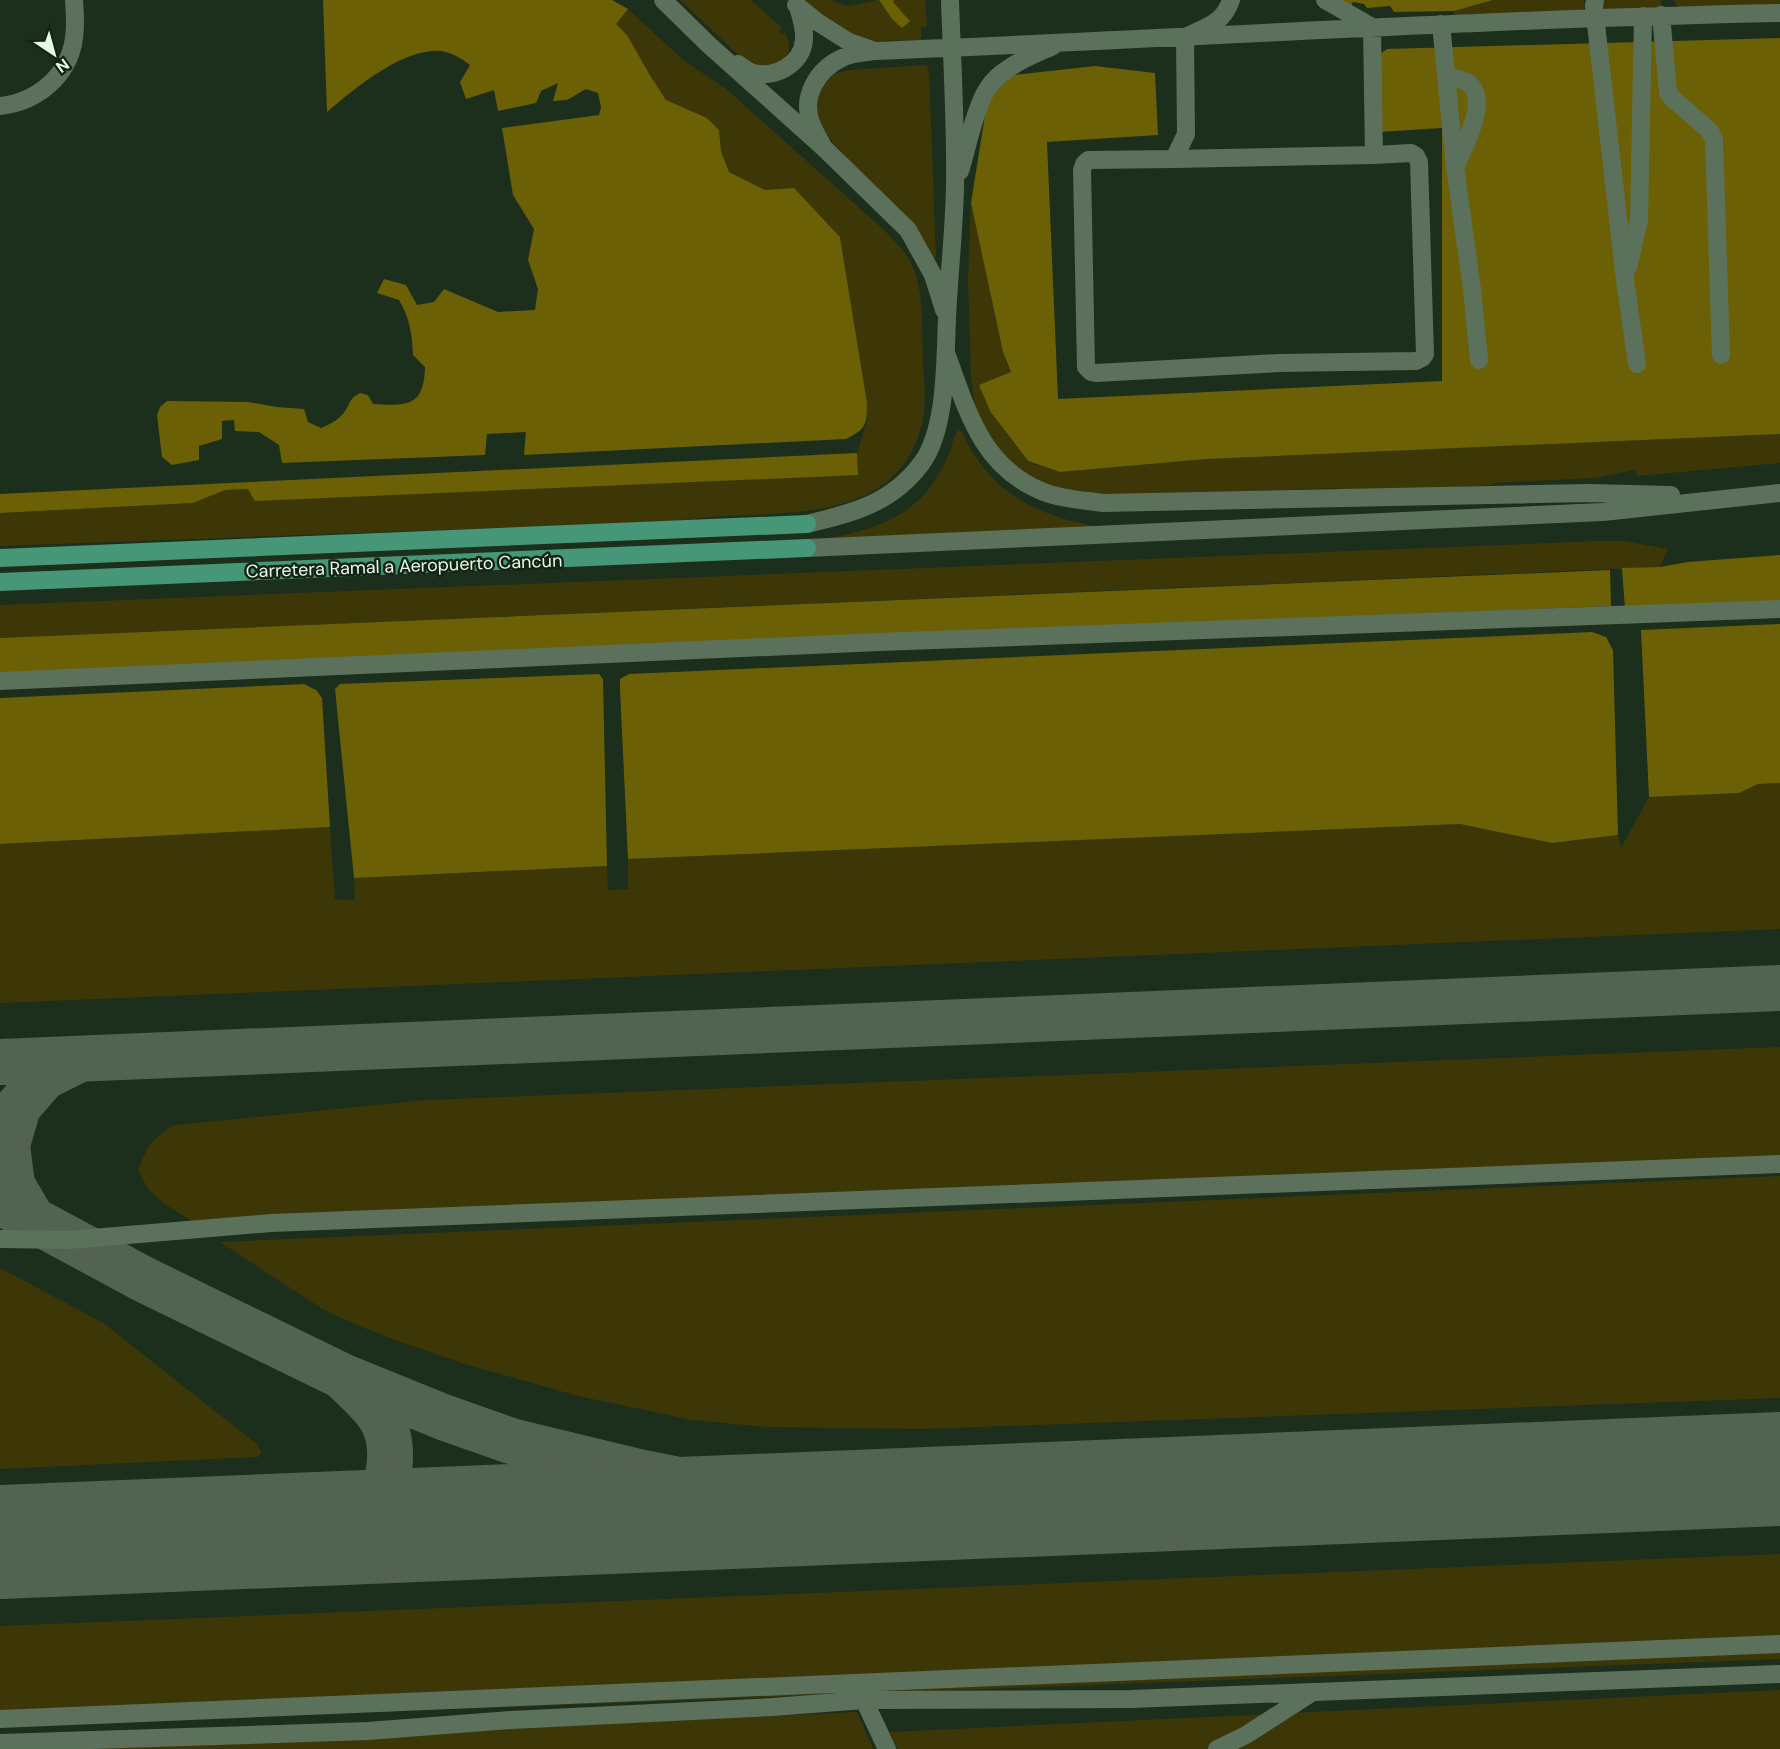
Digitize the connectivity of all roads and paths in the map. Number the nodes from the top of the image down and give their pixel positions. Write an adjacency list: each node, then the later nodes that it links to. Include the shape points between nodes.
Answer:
1 (75, 0): 20 (street, via 74,41 61,73 32,97)
2 (649, 0): 11 (street)
3 (663, 0): 11 (street)
4 (950, 0): 17 (street)
5 (1231, 0): 14 (street, via 1225,15)
6 (1325, 0): 13 (street)
7 (795, 3): 16 (street, via 804,38 796,59 786,68 775,73 750,72); 18 (street, via 849,42)
8 (1596, 9): 9 (street); 12 (street); 26 (street)
9 (1665, 12): 10 (street); 26 (street, via 1639,220); 29 (street, via 1668,92 1710,131 1714,140)
10 (1780, 13)
11 (684, 20): 16 (street)
12 (1441, 24): 13 (street); 19 (street)
13 (1371, 27): 14 (street); 22 (street)
14 (1185, 37): 15 (street); 23 (street, via 1185,134)
15 (1063, 42): 17 (street); 25 (street, via 1007,69 987,88)
16 (709, 45): 21 (street)
17 (952, 48): 18 (street); 25 (street)
18 (874, 51): 21 (street, via 844,57 830,65 811,89 808,109)
19 (1446, 78): 24 (street); 24 (street, via 1468,82 1475,90 1478,106)
20 (0, 106)
21 (824, 148): 27 (street, via 908,230 933,275)
22 (1374, 155): 23 (street); 23 (street, via 1411,153 1419,162 1425,354 1422,358 1090,372 1086,367 1084,164 1088,160)
23 (1174, 159)
24 (1455, 167): 30 (street)
25 (955, 187): 27 (street)
26 (1625, 280): 31 (street)
27 (947, 319): 28 (street)
28 (946, 353): 33 (street, via 977,431 1004,469 1040,490 1076,500 1115,503 1589,493); 35 (street, via 939,421 932,444 909,478 874,504)
29 (1721, 355)
30 (1479, 360)
31 (1637, 364)
32 (1780, 493): 33 (street)
33 (1743, 496): 34 (street); 36 (street, via 1604,512)
34 (1780, 498)
35 (807, 524): 37 (main road, Carretera Ramal a Aeropuerto Cancún)
36 (807, 548): 38 (main road, Carretera Ramal a Aeropuerto Cancún)
37 (0, 558)
38 (0, 582)
39 (1780, 609): 40 (street)
40 (0, 681)
41 (1780, 1164): 42 (street, via 272,1223 68,1240)
42 (0, 1239)
43 (1780, 1644): 47 (street)
44 (1780, 1674): 45 (street)
45 (1315, 1691): 46 (street, via 1131,1699); 50 (street)
46 (864, 1700): 48 (street, via 368,1731); 49 (street)
47 (0, 1719)
48 (0, 1743)
49 (887, 1749)
50 (1217, 1749)

